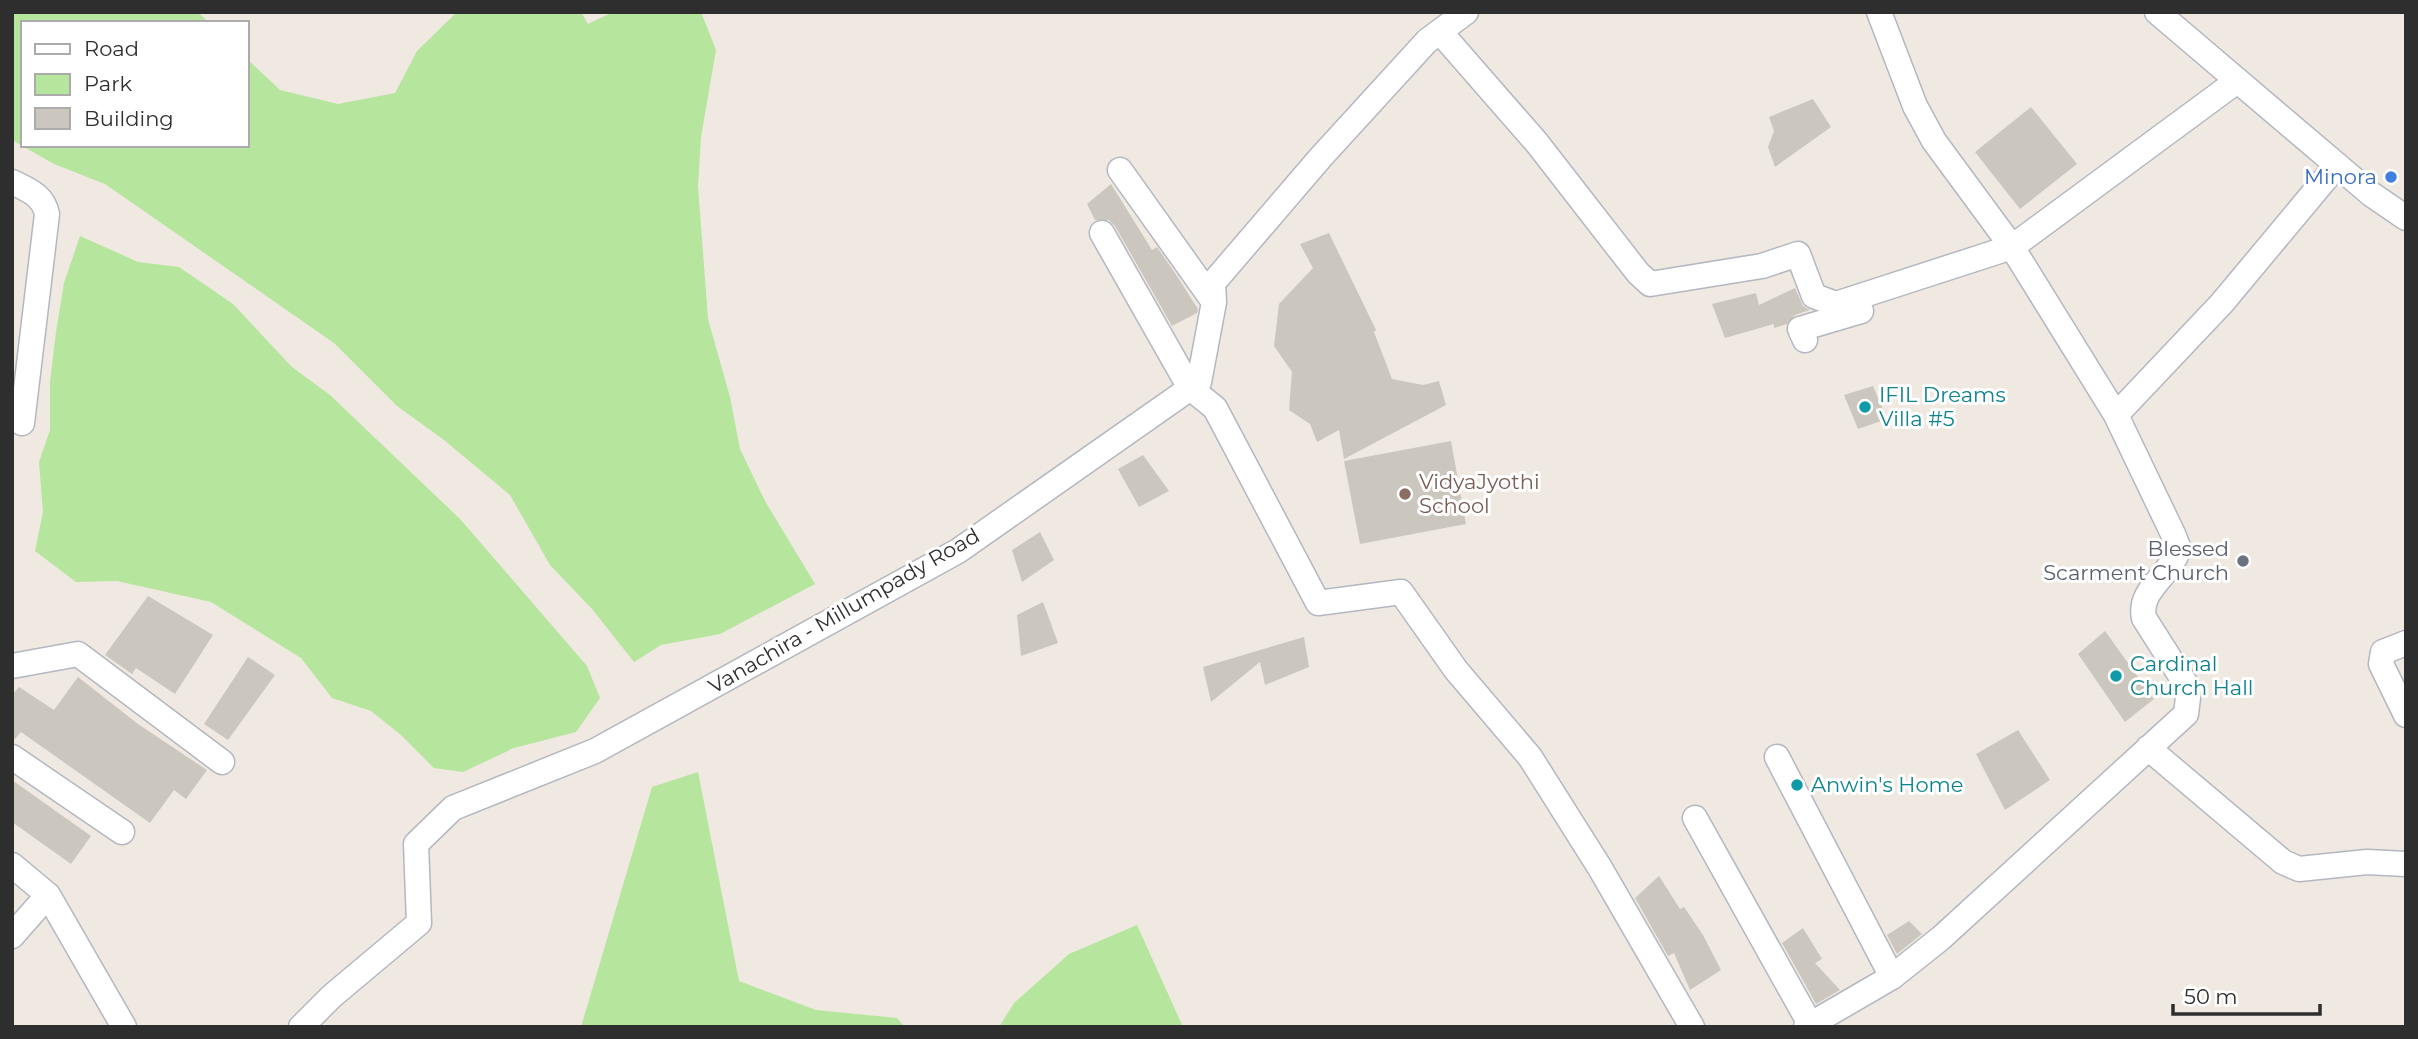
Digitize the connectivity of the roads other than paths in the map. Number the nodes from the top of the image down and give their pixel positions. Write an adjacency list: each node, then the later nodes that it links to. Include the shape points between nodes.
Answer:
1 (1466, 12): 4 (street)
2 (1880, 12): 11 (street, via 1915,106 1934,141)
3 (2164, 15): 5 (street)
4 (1441, 33): 12 (street, via 1427,41 1321,157 1213,283); 13 (street, via 1650,284 1762,266 1798,254 1814,296)
5 (2237, 80): 6 (street); 11 (street)
6 (2337, 165): 9 (street); 16 (street, via 2222,303)
7 (1119, 170): 12 (street)
8 (12, 182): 17 (street, via 36,194 47,214)
9 (2406, 218)
10 (1102, 233): 15 (street)
11 (2016, 255): 13 (street); 16 (street)
12 (1214, 302): 15 (street, via 1199,382)
13 (1835, 311): 14 (street, via 1800,329)
14 (1805, 340)
15 (1190, 388): 34 (street, Vanachira - Millumpady Road, via 958,551 595,751 453,808 416,844 419,923 331,996); 35 (street, via 1215,408 1318,603 1401,592 1457,670 1530,757)
16 (2116, 415): 21 (street, via 2179,549 2173,565 2141,606 2189,689 2190,702 2186,713)
17 (22, 423)
18 (2406, 643): 20 (street, via 2383,652 2381,664)
19 (12, 666): 24 (street, via 79,654)
20 (2406, 715)
21 (2148, 748): 28 (street, via 2283,862 2300,869 2367,862); 31 (street, via 1941,938)
22 (12, 757): 26 (street)
23 (1777, 757): 31 (street)
24 (222, 762)
25 (1695, 818): 32 (street)
26 (122, 832)
27 (12, 864): 29 (street)
28 (2406, 864)
29 (48, 895): 30 (street); 33 (street)
30 (12, 936)
31 (1892, 977): 32 (street)
32 (1808, 1026)
33 (124, 1027)
34 (302, 1027)
35 (1692, 1027)

